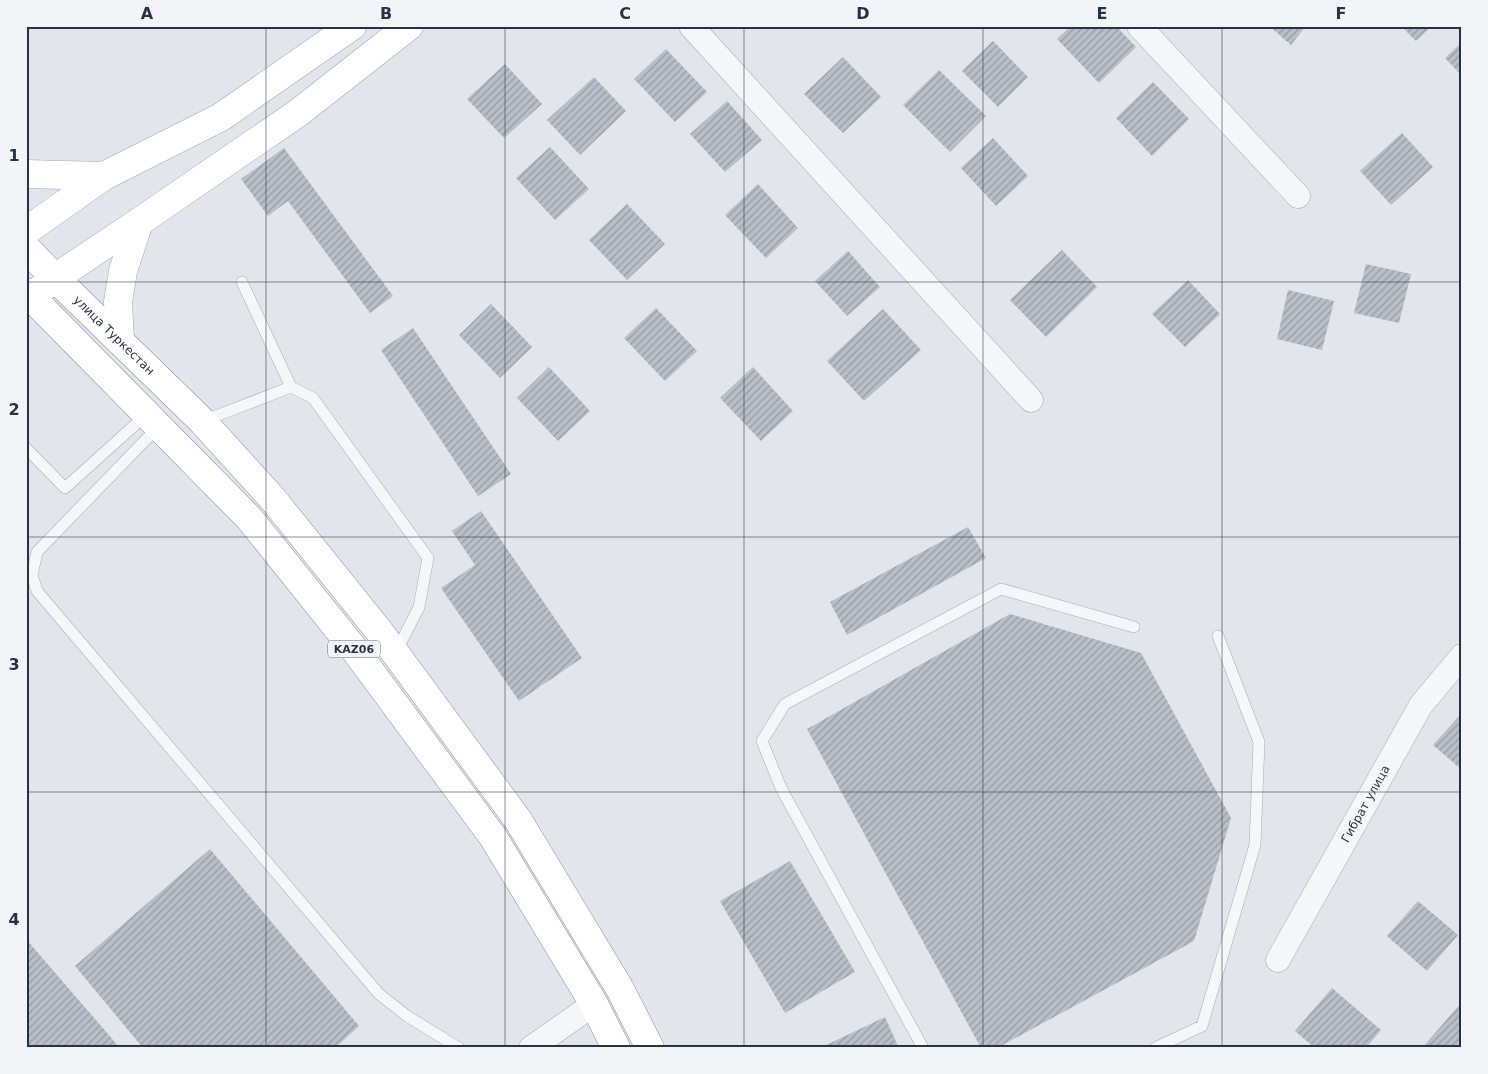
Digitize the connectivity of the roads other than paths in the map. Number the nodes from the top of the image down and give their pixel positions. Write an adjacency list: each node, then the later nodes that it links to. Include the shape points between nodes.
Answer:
1 (352, 26): 6 (main road, via 221,117)
2 (409, 26): 8 (main road, via 298,112)
3 (691, 26): 16 (street)
4 (1139, 26): 7 (street)
5 (26, 174): 6 (main road)
6 (104, 176): 9 (main road)
7 (1298, 196)
8 (139, 222): 11 (main road); 14 (main road, via 123,271 118,302)
9 (26, 231)
10 (26, 248): 11 (main road, улица Туркестан)
11 (55, 278): 13 (main road); 14 (main road, улица Туркестан / KАZ06)
12 (242, 282): 15 (lane)
13 (28, 295): 17 (main road, KАZ06)
14 (120, 341): 18 (main road, улица Туркестан / KАZ06)
15 (291, 387): 18 (lane); 22 (lane, via 314,398 428,558 419,607)
16 (1031, 400)
17 (153, 420): 19 (lane, via 66,488); 25 (main road, KАZ06, via 249,518 354,650 493,837); 26 (lane, via 37,552 32,575 37,591 379,994 406,1016)
18 (202, 421): 22 (main road, KАZ06, via 272,498)
19 (26, 448)
20 (1134, 627): 30 (lane, via 1001,589 785,704 762,741 781,788)
21 (1218, 636): 31 (lane, via 1259,742 1255,845 1202,1026)
22 (396, 654): 29 (main road, KАZ06, via 518,820 620,989)
23 (1462, 656): 24 (street, Гибрат улица, via 1421,705)
24 (1278, 960)
25 (594, 1004): 27 (street); 28 (main road, KАZ06)
26 (459, 1048)
27 (531, 1048)
28 (616, 1048)
29 (650, 1048)
30 (924, 1048)
31 (1155, 1048)

